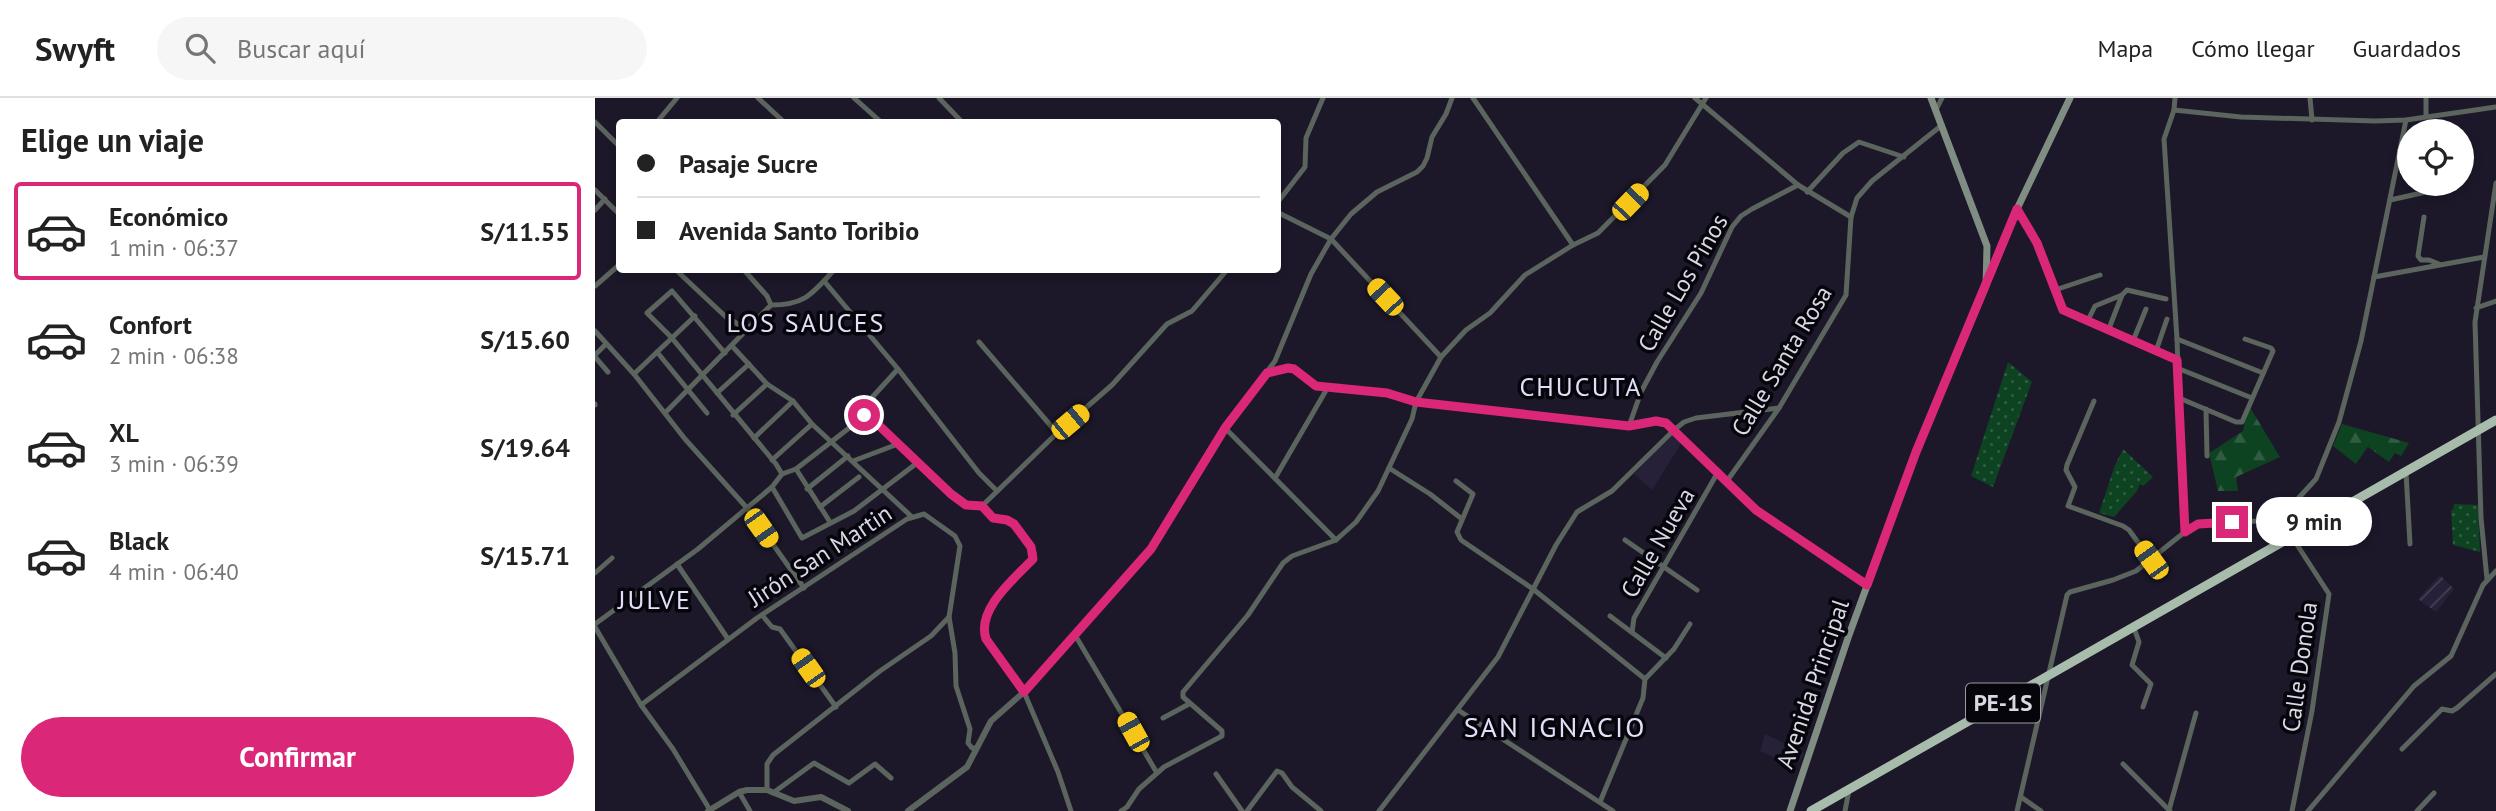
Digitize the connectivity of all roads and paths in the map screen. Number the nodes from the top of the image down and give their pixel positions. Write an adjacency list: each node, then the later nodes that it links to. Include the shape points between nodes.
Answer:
1 (677, 98): 20 (street)
2 (758, 98): 21 (street)
3 (854, 98): 22 (street)
4 (939, 98): 23 (street)
5 (1323, 98): 37 (street, via 1306,138 1305,167)
6 (1452, 98): 47 (street, via 1423,166 1377,192)
7 (1473, 98): 48 (street)
8 (1695, 98): 15 (street)
9 (1931, 98): 17 (main road, Avenida Principal)
10 (1942, 98): 17 (street)
11 (2070, 98): 40 (main road)
12 (2175, 98): 18 (street)
13 (2310, 98): 25 (street)
14 (2426, 98): 19 (street)
15 (1704, 101): 33 (street); 48 (street, via 1657,176 1598,233)
16 (2496, 107): 19 (street)
17 (1936, 110): 28 (main road, Avenida Principal)
18 (2174, 110): 25 (street); 77 (street, via 2164,139)
19 (2426, 116): 24 (street)
20 (660, 119)
21 (781, 119)
22 (878, 119)
23 (959, 119)
24 (2411, 119)
25 (2312, 120): 26 (street)
26 (2397, 120)
27 (595, 122): 29 (street)
28 (1942, 125): 30 (street, Calle Santa Rosa); 49 (main road, Avenida Principal)
29 (616, 143)
30 (1904, 157): 35 (street, via 1859,142); 45 (street, Calle Santa Rosa, via 1872,181 1857,198)
31 (2397, 165): 39 (street)
32 (2496, 183): 43 (street)
33 (1798, 186): 35 (street); 114 (street, Calle Los Pinos, via 1752,209 1732,227 1701,293 1657,362)
34 (595, 190): 38 (street)
35 (1807, 192): 45 (street)
36 (2408, 196): 39 (street)
37 (1281, 198)
38 (605, 200): 41 (street); 42 (street)
39 (2390, 200): 59 (street)
40 (2017, 209): 50 (main road); 63 (street, via 2037,243)
41 (595, 210)
42 (616, 211)
43 (2493, 211): 51 (street)
44 (1281, 214): 47 (street)
45 (1851, 217): 107 (street, Calle Santa Rosa, via 1846,295)
46 (2424, 217): 52 (street, via 2418,256)
47 (1331, 239): 87 (street); 93 (street)
48 (1573, 245): 87 (street, via 1525,275)
49 (1987, 246): 50 (main road); 62 (main road, Avenida Principal)
50 (2001, 248): 62 (main road)
51 (2484, 257): 52 (street); 68 (street)
52 (2439, 264): 59 (street)
53 (616, 268): 61 (street)
54 (679, 273): 73 (street, via 726,317)
55 (747, 273): 67 (street)
56 (831, 273): 60 (street)
57 (1224, 273): 118 (street, via 1192,311 1167,324 1112,384)
58 (2100, 275): 63 (street)
59 (2374, 277): 142 (street, via 2331,446 2316,479)
60 (824, 281): 67 (street, via 803,301); 91 (street)
61 (595, 286)
62 (1986, 286): 158 (main road, Avenida Principal, via 1916,452)
63 (2055, 290): 72 (street, via 2063,310)
64 (2122, 295): 65 (street, via 2130,289); 72 (street, via 2095,306); 75 (street)
65 (2166, 299)
66 (2496, 302): 68 (street)
67 (771, 305): 73 (street)
68 (2476, 308): 117 (street)
69 (2146, 309): 79 (street)
70 (695, 316): 76 (street); 76 (street, via 672,291 647,313); 85 (street)
71 (2167, 319): 83 (street)
72 (2087, 322): 75 (street)
73 (746, 329): 82 (street)
74 (595, 331): 81 (street)
75 (2108, 331): 79 (street)
76 (671, 337): 84 (street); 96 (street)
77 (2177, 339): 88 (street); 94 (street)
78 (2245, 339): 94 (street, via 2273,350)
79 (2133, 341): 83 (street)
80 (979, 342): 118 (street)
81 (606, 344): 86 (street); 95 (street)
82 (732, 346): 85 (street); 89 (street)
83 (2156, 351): 88 (street)
84 (657, 352): 95 (street); 99 (street)
85 (725, 353): 96 (street)
86 (595, 356): 92 (street)
87 (1441, 357): 105 (street)
88 (2177, 360): 90 (street)
89 (748, 364): 97 (street); 100 (street)
90 (2177, 368): 101 (street); 102 (street)
91 (898, 369): 106 (street); 138 (street)
92 (608, 372)
93 (1267, 373): 98 (street, via 1294,369 1316,386); 115 (street)
94 (2263, 373): 102 (street)
95 (633, 374): 109 (street)
96 (702, 376): 99 (street); 100 (street)
97 (767, 384): 103 (street); 111 (street)
98 (1328, 387): 105 (street, via 1387,393); 132 (street)
99 (687, 389): 109 (street); 110 (street)
100 (716, 393): 111 (street)
101 (2179, 398): 108 (street); 146 (street)
102 (2252, 398): 108 (street, via 2240,422)
103 (793, 401): 113 (street); 119 (street)
104 (2094, 401): 152 (street, via 2067,465 2075,487 2068,506 2123,526)
105 (1416, 402): 114 (street); 126 (street)
106 (866, 404)
107 (1779, 408): 116 (street, via 1696,418); 134 (street, Calle Santa Rosa)
108 (2206, 409): 122 (street)
109 (665, 413): 140 (street)
110 (707, 413)
111 (733, 415): 119 (street)
112 (2496, 420): 117 (highway, PE-1S)
113 (812, 424): 120 (street); 124 (street)
114 (1629, 426): 116 (street, via 1661,421)
115 (1225, 428): 132 (street); 169 (street, via 1151,549)
116 (1674, 430): 129 (street); 160 (street, via 1612,491 1581,508)
117 (2479, 430): 128 (highway, PE-1S); 157 (street)
118 (1057, 433): 138 (street)
119 (754, 438): 124 (street)
120 (833, 441): 121 (street, via 866,415); 123 (street); 127 (street)
121 (898, 444): 123 (street); 125 (street)
122 (2207, 456)
123 (851, 459): 136 (street); 137 (street)
124 (772, 460): 130 (street)
125 (917, 463): 136 (street); 139 (street, via 966,505)
126 (1389, 468): 144 (street); 148 (street, via 1356,522)
127 (796, 469): 130 (street); 137 (street)
128 (2406, 471): 147 (highway, PE-1S); 150 (street)
129 (1718, 472): 134 (street); 154 (street, Calle Nueva)
130 (782, 474): 135 (street)
131 (859, 477): 141 (street)
132 (1275, 478): 148 (street)
133 (1456, 481): 144 (street, via 1473,494)
134 (1727, 481): 158 (street, via 1765,517)
135 (772, 487): 140 (street); 145 (street, via 801,538)
136 (881, 488): 143 (street); 145 (street)
137 (807, 489): 141 (street)
138 (996, 491): 139 (street)
139 (982, 506): 175 (street, via 993,518 1014,524 1034,553 989,610 983,632)
140 (747, 508): 153 (street); 159 (street)
141 (820, 508): 145 (street)
142 (2284, 514): 146 (street, via 2257,522 2198,524); 147 (street, Calle Donola)
143 (912, 517): 159 (street, Jirón San Martin); 164 (street, Jirón San Martin, via 924,514 958,540)
144 (1462, 519): 160 (street, via 1457,532 1461,540)
145 (831, 522)
146 (2185, 532): 152 (street)
147 (2292, 537): 167 (highway, PE-1S); 211 (street, Calle Donola, via 2329,594)
148 (1336, 540): 176 (street, via 1283,563 1248,615 1194,676 1183,695)
149 (1625, 540): 154 (street)
150 (2410, 544)
151 (612, 558): 156 (street)
152 (2151, 560): 173 (street, via 2136,571 2067,595)
153 (677, 564): 166 (street); 170 (street)
154 (1664, 568): 161 (street); 168 (street, Calle Nueva, via 1634,618)
155 (2496, 571): 157 (street)
156 (595, 573)
157 (2487, 579): 212 (street, via 2451,656 2414,686)
158 (1867, 585): 206 (main road, Avenida Principal)
159 (804, 588): 162 (street, Jirón San Martin)
160 (1533, 589): 174 (street); 180 (street, via 1498,657)
161 (1697, 590)
162 (762, 615): 170 (street, Jirón San Martin); 178 (street, via 780,629)
163 (1611, 616): 168 (street)
164 (949, 617): 178 (street, via 931,636); 183 (street, via 956,687 970,729 968,743)
165 (1691, 624): 171 (street)
166 (595, 625): 177 (street)
167 (2134, 628): 173 (highway, PE-1S); 179 (street, via 2139,642 2132,665 2151,684)
168 (1632, 632): 171 (street)
169 (1075, 635): 175 (street); 186 (street)
170 (728, 639): 177 (street, Jirón San Martin)
171 (1666, 657): 174 (street)
172 (2496, 674): 184 (street, via 2457,708 2442,709)
173 (2049, 675): 189 (highway, PE-1S); 193 (street)
174 (1645, 679): 194 (street, via 1643,698)
175 (1024, 692): 183 (street, via 991,721); 201 (street)
176 (1189, 704): 182 (street); 186 (street, via 1222,731 1221,738)
177 (641, 705): 195 (street)
178 (836, 707): 191 (street, via 769,760)
179 (2143, 708)
180 (1458, 710): 194 (street); 204 (street)
181 (2196, 713): 197 (street)
182 (1163, 718)
183 (977, 748): 200 (street, via 967,767)
184 (2402, 749)
185 (2123, 764): 197 (street)
186 (1157, 773): 196 (street, via 1139,789)
187 (1216, 774): 202 (street)
188 (891, 778): 191 (street, via 875,764 849,783 814,762)
189 (1849, 789): 207 (highway, PE-1S); 208 (street)
190 (739, 792): 191 (street); 195 (street); 198 (street)
191 (770, 792): 199 (street, via 794,801 821,797)
192 (2434, 793): 213 (street)
193 (2021, 797): 209 (street); 210 (street)
194 (1600, 802): 205 (street)
195 (709, 810)
196 (1126, 810)
197 (2170, 810)
198 (750, 811)
199 (848, 811)
200 (908, 811)
201 (1071, 811)
202 (1245, 811): 203 (street, via 1279,771)
203 (1321, 811)
204 (1379, 811)
205 (1613, 811)
206 (1790, 811)
207 (1811, 811)
208 (1845, 811)
209 (2017, 811)
210 (2041, 811)
211 (2292, 811)
212 (2308, 811)
213 (2417, 811)

